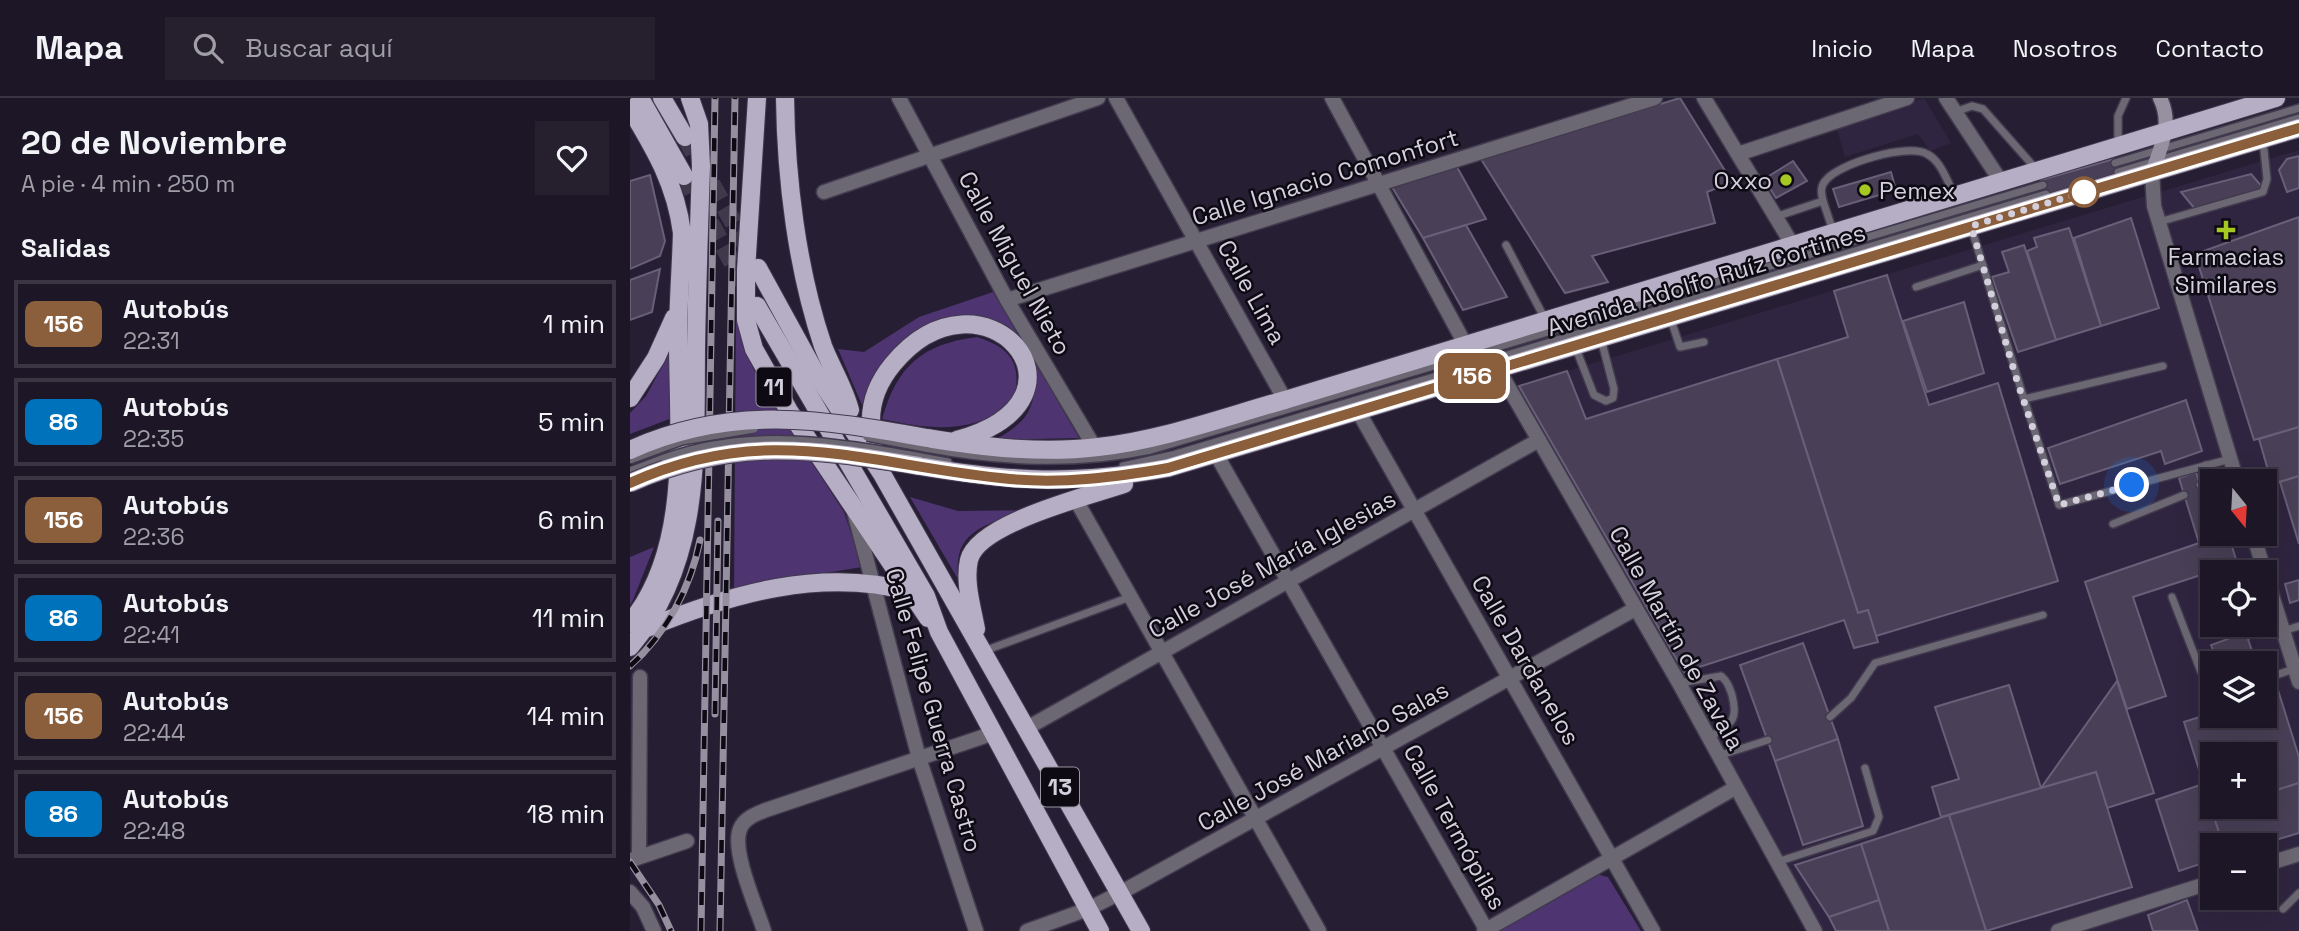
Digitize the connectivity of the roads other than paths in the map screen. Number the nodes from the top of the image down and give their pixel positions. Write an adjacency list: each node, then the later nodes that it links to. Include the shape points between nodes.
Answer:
1 (640, 98): 30 (main road)
2 (662, 98): 22 (main road)
3 (691, 98): 94 (main road, via 699,124 701,166 691,507 670,585)
4 (757, 98): 82 (main road, 11, via 746,320 768,378)
5 (785, 98): 63 (main road, via 792,203 801,253 823,345)
6 (899, 98): 26 (street, Calle Miguel Nieto)
7 (1098, 98): 26 (street)
8 (1116, 98): 42 (street, Calle Lima)
9 (1332, 98): 33 (street)
10 (1656, 98): 33 (street, Calle Ignacio Comonfort)
11 (1704, 98): 25 (street)
12 (1907, 98): 25 (street)
13 (2126, 98): 24 (lane, via 2118,116)
14 (2160, 98): 21 (street)
15 (2272, 99): 21 (main road, Avenida Adolfo Ruíz Cortines)
16 (1952, 102): 31 (lane, via 1983,109); 32 (street)
17 (630, 108): 50 (main road, via 674,192 682,233)
18 (2299, 108): 27 (lane)
19 (2299, 118): 27 (lane)
20 (2299, 128): 23 (main road, Avenida Adolfo Ruíz Cortines)
21 (2166, 130): 24 (main road, Avenida Adolfo Ruíz Cortines); 27 (street)
22 (685, 137)
23 (2263, 139): 27 (main road, Avenida Adolfo Ruíz Cortines); 39 (lane, via 2267,179 2263,191)
24 (2118, 144): 31 (main road, Avenida Adolfo Ruíz Cortines)
25 (1738, 154): 38 (street)
26 (929, 156): 34 (street); 48 (street, Calle Miguel Nieto)
27 (2156, 161): 28 (lane); 29 (lane); 39 (street, via 2151,192); 40 (main road, Avenida Adolfo Ruíz Cortines)
28 (2115, 163)
29 (2118, 172)
30 (684, 176)
31 (2040, 177): 32 (main road, Avenida Adolfo Ruíz Cortines); 66 (lane, via 1150,450 1052,462 995,459)
32 (2000, 180): 35 (main road, Avenida Adolfo Ruíz Cortines)
33 (1378, 184): 42 (street, Calle Ignacio Comonfort); 55 (street)
34 (824, 192)
35 (1955, 194): 37 (lane, via 1932,157 1907,149 1830,176 1823,185); 41 (main road, Avenida Adolfo Ruíz Cortines)
36 (2046, 194): 72 (lane, via 1139,464 1047,472)
37 (1822, 201): 38 (lane); 41 (lane)
38 (1775, 217): 43 (street)
39 (2159, 223): 71 (street)
40 (1971, 226): 45 (lane); 51 (main road, Avenida Adolfo Ruíz Cortines)
41 (1833, 232): 43 (main road, Avenida Adolfo Ruíz Cortines)
42 (1197, 241): 48 (street, Calle Ignacio Comonfort); 61 (street, Calle Lima)
43 (1792, 244): 52 (main road, Avenida Adolfo Ruíz Cortines)
44 (1506, 245): 52 (lane)
45 (1983, 265): 47 (lane); 60 (lane)
46 (758, 268): 63 (main road, 13, via 815,372)
47 (1916, 287)
48 (1007, 300): 67 (street, Calle Miguel Nieto)
49 (757, 306): 89 (main road, 13)
50 (678, 308): 59 (main road, via 656,358); 94 (main road, via 673,510 659,571)
51 (1669, 316): 53 (main road, Avenida Adolfo Ruíz Cortines); 54 (lane, via 1680,347)
52 (1545, 320): 55 (main road, Avenida Adolfo Ruíz Cortines)
53 (1601, 338): 56 (main road, Avenida Adolfo Ruíz Cortines); 56 (lane, via 1614,389 1609,400 1594,395)
54 (1704, 342)
55 (1465, 344): 61 (main road, Avenida Adolfo Ruíz Cortines)
56 (1575, 345): 58 (main road, Avenida Adolfo Ruíz Cortines)
57 (2163, 366): 60 (lane)
58 (1498, 369): 62 (main road, Avenida Adolfo Ruíz Cortines); 64 (street, Calle Martín de Zavala)
59 (630, 398)
60 (2024, 399): 73 (lane, via 2059,505)
61 (1285, 400): 67 (main road, Avenida Adolfo Ruíz Cortines, via 1151,438)
62 (1358, 411): 69 (main road, Avenida Adolfo Ruíz Cortines); 83 (street, Calle Dardanelos)
63 (856, 430): 78 (main road, 13)
64 (1539, 440): 83 (street, Calle José María Iglesias); 92 (street, Calle Martín de Zavala)
65 (951, 442): 66 (main road, Avenida Adolfo Ruíz Cortines); 67 (main road, Avenida Adolfo Ruíz Cortines, via 1024,449); 78 (main road, via 999,425 1019,406 1027,380 1026,365 1012,340 1000,331 972,324 955,326 919,340 901,354 879,385 871,409 872,436)
66 (926, 443): 68 (main road, Avenida Adolfo Ruíz Cortines, bridge, via 841,423 753,418 699,427); 70 (lane, bridge, via 815,429 749,429 682,441)
67 (1095, 448)
68 (630, 450)
69 (1216, 454): 74 (main road, Avenida Adolfo Ruíz Cortines); 86 (street, Calle Termópilas)
70 (630, 460)
71 (2230, 460): 73 (lane); 76 (street)
72 (920, 461): 74 (main road, Avenida Adolfo Ruíz Cortines, via 983,477 1062,482); 77 (lane, bridge, via 826,440 764,437 704,444); 79 (main road, Avenida Adolfo Ruíz Cortines, bridge, via 766,449 695,459)
73 (2206, 465): 75 (lane)
74 (1168, 468): 81 (main road)
75 (2207, 469)
76 (2233, 469)
77 (630, 471)
78 (882, 474): 98 (main road, 13)
79 (630, 483)
80 (2184, 495): 84 (lane)
81 (1076, 500): 90 (street); 98 (main road, via 1000,527 974,548 968,584)
82 (851, 501): 87 (street, Calle Felipe Guerra Castro); 88 (main road, 11)
83 (1415, 510): 86 (street, Calle José María Iglesias); 105 (street, Calle Dardanelos)
84 (2113, 524)
85 (2257, 546): 96 (street)
86 (1288, 581): 100 (street, Calle José María Iglesias); 112 (street, Calle Termópilas)
87 (872, 582): 88 (main road); 94 (main road, via 828,581 765,590); 114 (street, Calle Felipe Guerra Castro)
88 (907, 591): 89 (main road); 97 (main road, 11)
89 (926, 596): 97 (main road, 13)
90 (1131, 597): 98 (lane); 100 (street)
91 (2172, 597): 101 (lane)
92 (1635, 609): 105 (street, Calle José Mariano Salas); 106 (street, Calle Martín de Zavala)
93 (2043, 615): 107 (lane, via 1874,663 1851,698)
94 (638, 625): 99 (main road)
95 (2299, 626): 96 (lane)
96 (2283, 631): 102 (street)
97 (939, 632): 109 (main road, 13)
98 (981, 647): 108 (main road, 13)
99 (630, 648)
100 (1163, 652): 108 (street, Calle José María Iglesias); 117 (street)
101 (2200, 669)
102 (2297, 675): 104 (lane)
103 (639, 677): 120 (street)
104 (2277, 677)
105 (1510, 678): 112 (street, Calle José Mariano Salas); 121 (street, Calle Dardanelos)
106 (1679, 683): 110 (street, Calle Martín de Zavala); 110 (lane, via 1721,676 1728,681 1736,712 1732,721)
107 (1830, 718)
108 (1027, 728): 126 (main road, 13)
109 (994, 733): 114 (street); 128 (main road, 13)
110 (1709, 738): 113 (street, Calle Martín de Zavala)
111 (1768, 740): 113 (lane)
112 (1385, 747): 117 (street, Calle José Mariano Salas); 137 (street, Calle Termópilas)
113 (1718, 756): 116 (street, Calle Martín de Zavala)
114 (919, 758): 131 (street, via 746,820 740,828 739,851); 132 (street, Calle Felipe Guerra Castro)
115 (1866, 768): 123 (lane, via 1879,817 1873,831)
116 (1735, 788): 121 (street); 123 (street, Calle Martín de Zavala)
117 (1256, 820): 126 (street, Calle José Mariano Salas); 136 (street)
118 (687, 841): 120 (street)
119 (2299, 854): 122 (street)
120 (635, 858)
121 (1612, 858): 137 (street); 138 (street, Calle Dardanelos)
122 (2277, 861)
123 (1777, 863): 139 (street, Calle Martín de Zavala)
124 (2200, 886): 140 (street)
125 (630, 892): 130 (street)
126 (1121, 893): 128 (street, Calle José Mariano Salas); 135 (main road, 13)
127 (2299, 893): 129 (lane)
128 (1088, 909): 133 (street, Calle José Mariano Salas); 134 (main road, 13)
129 (2283, 909)
130 (654, 931)
131 (764, 931)
132 (976, 931)
133 (1027, 931)
134 (1100, 931)
135 (1141, 931)
136 (1319, 931)
137 (1486, 931)
138 (1653, 931)
139 (1815, 931)
140 (2058, 931)

